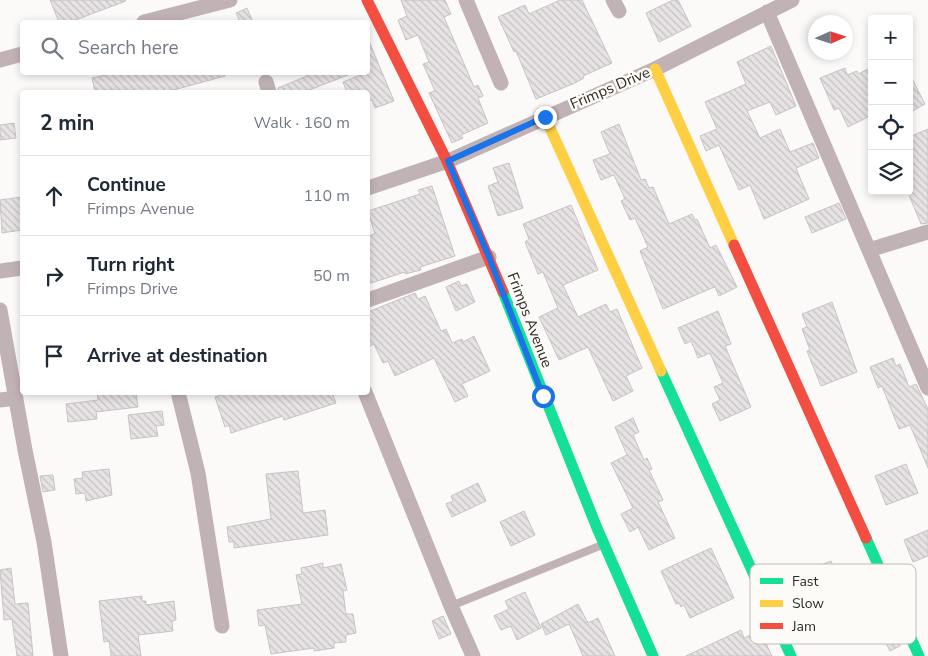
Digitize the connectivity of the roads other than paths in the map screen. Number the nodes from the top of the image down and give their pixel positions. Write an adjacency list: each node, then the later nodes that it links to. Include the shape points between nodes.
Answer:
1 (230, 0): 6 (street)
2 (367, 0): 12 (street, Frimps Avenue)
3 (792, 0): 5 (street, Frimps Drive)
4 (470, 1): 10 (street)
5 (767, 12): 9 (street, Frimps Drive); 15 (street)
6 (152, 20)
7 (20, 55): 8 (street)
8 (0, 60)
9 (655, 69): 11 (street, Frimps Drive); 27 (street)
10 (501, 83)
11 (545, 117): 12 (street, Frimps Drive); 28 (street)
12 (448, 161): 13 (street, Frimps Drive); 16 (street, Frimps Avenue)
13 (370, 187)
14 (928, 232): 15 (street)
15 (869, 250): 21 (street)
16 (489, 257): 19 (street); 26 (street, Frimps Avenue)
17 (20, 268): 18 (street)
18 (0, 271)
19 (370, 299)
20 (0, 310): 24 (street)
21 (928, 388)
22 (179, 395): 30 (street, via 198,473)
23 (366, 395): 29 (street)
24 (16, 398): 25 (street); 33 (street, via 44,542)
25 (0, 400)
26 (604, 545): 29 (lane); 35 (street, Frimps Avenue)
27 (878, 564)
28 (750, 566)
29 (450, 606): 34 (street)
30 (222, 626)
31 (786, 644): 36 (street)
32 (914, 644): 37 (street)
33 (61, 656)
34 (473, 656)
35 (653, 656)
36 (791, 656)
37 (919, 656)

